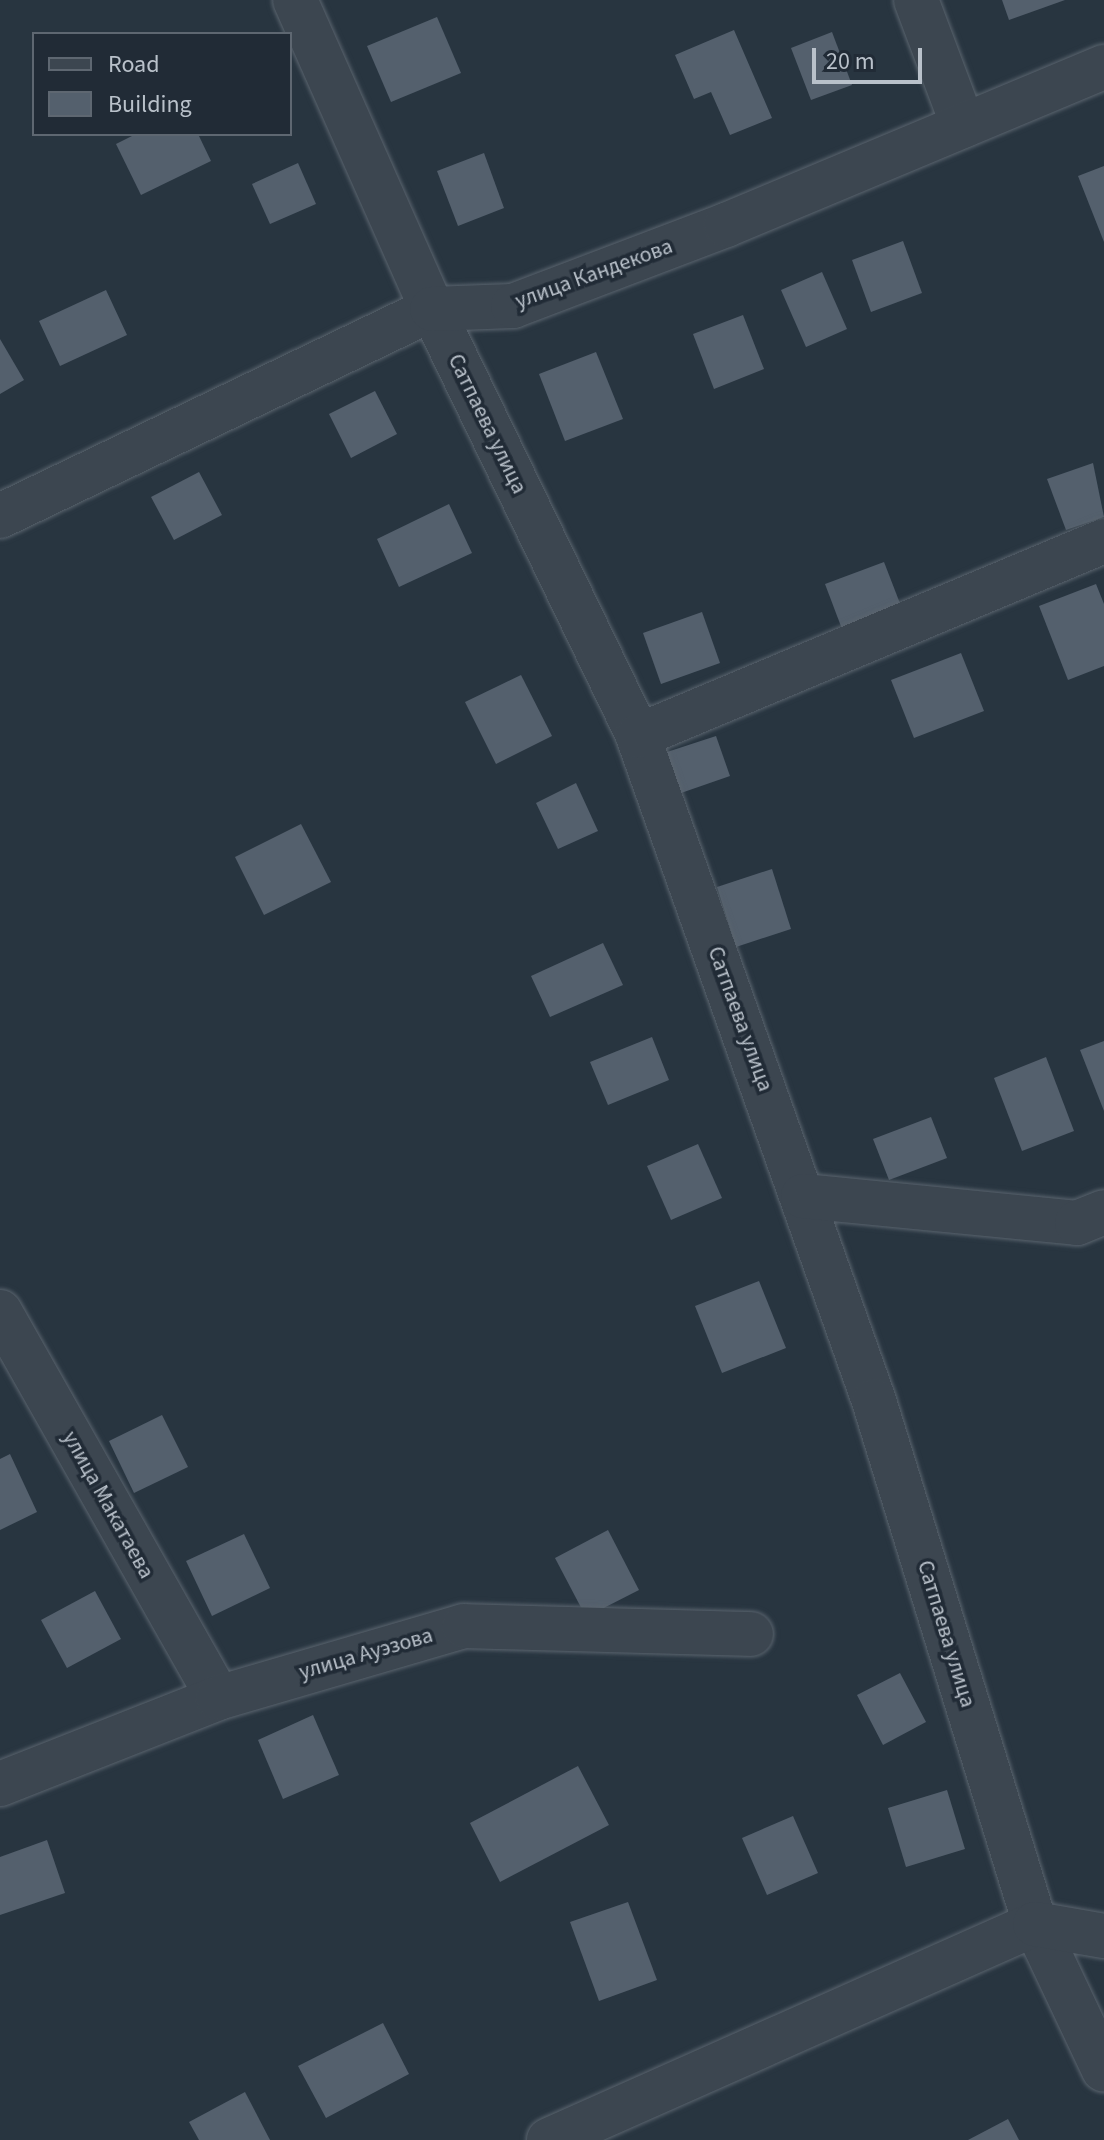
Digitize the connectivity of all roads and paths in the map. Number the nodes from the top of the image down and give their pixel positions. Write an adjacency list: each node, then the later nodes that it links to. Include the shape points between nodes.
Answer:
1 (295, 0): 5 (street, Сатпаева улица)
2 (916, 0): 4 (street)
3 (1104, 67): 4 (street, улица Кандекова)
4 (963, 125): 5 (street, улица Кандекова, via 513,306)
5 (432, 309): 6 (street, улица Кандекова); 8 (street, Сатпаева улица)
6 (0, 516)
7 (1104, 541): 8 (street)
8 (638, 736): 9 (street, Сатпаева улица)
9 (803, 1196): 10 (street, via 1077,1223); 15 (street, Сатпаева улица, via 874,1401)
10 (1104, 1212)
11 (0, 1312): 13 (street, улица Макатаева)
12 (751, 1634): 13 (street, улица Ауэзова, via 464,1626)
13 (218, 1698): 14 (street, улица Ауэзова)
14 (0, 1784)
15 (1035, 1924): 16 (street); 17 (street, Сатпаева улица); 18 (street)
16 (1104, 1936)
17 (1104, 2070)
18 (549, 2140)

